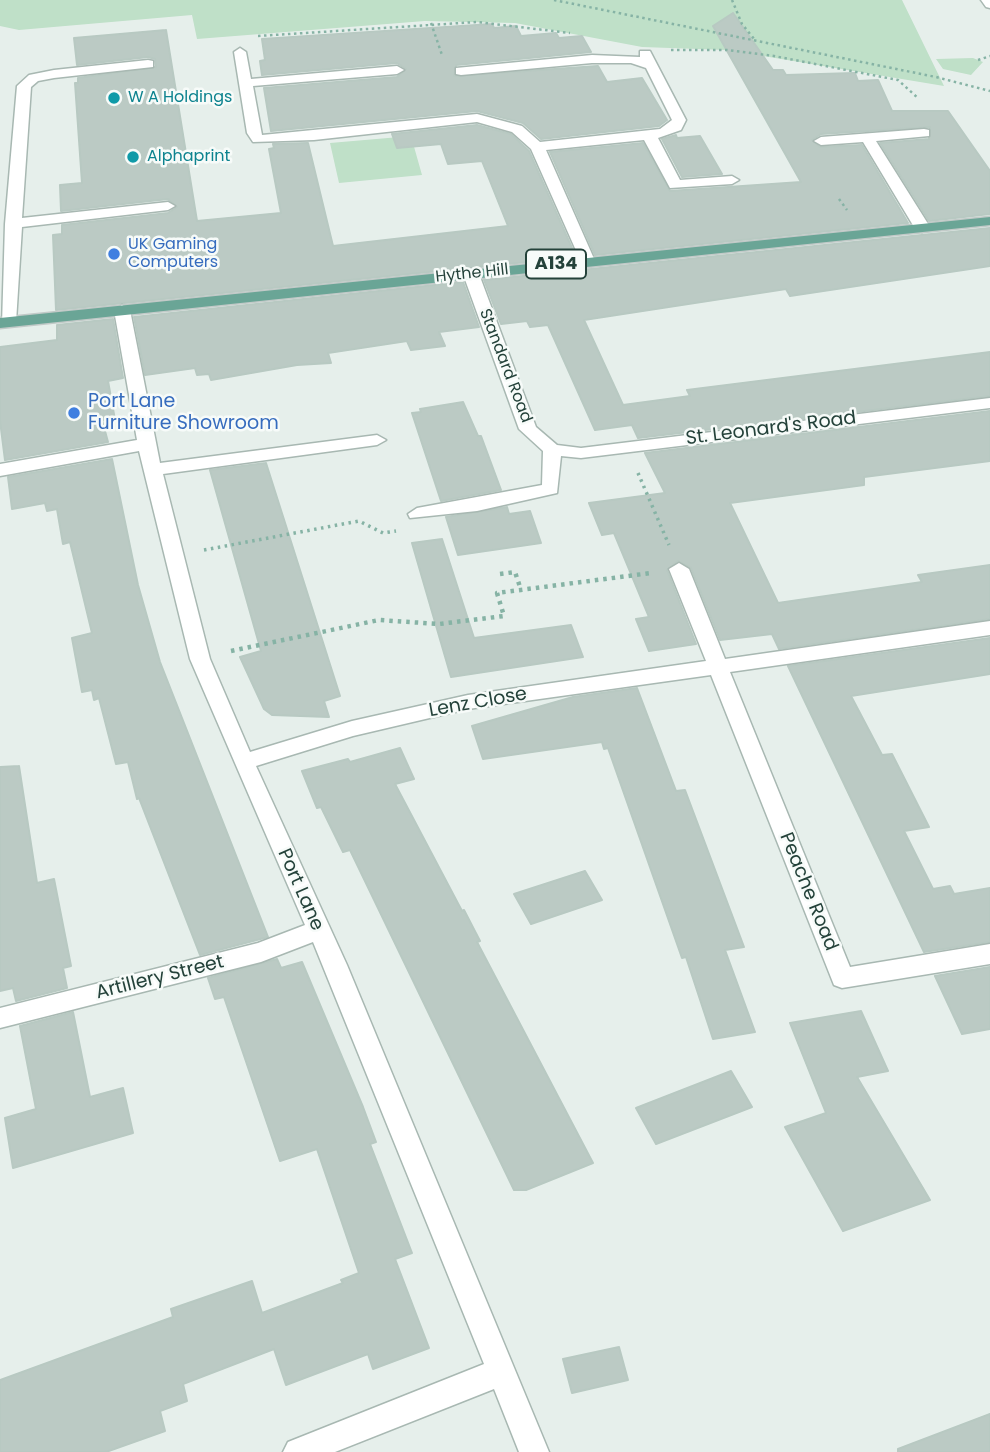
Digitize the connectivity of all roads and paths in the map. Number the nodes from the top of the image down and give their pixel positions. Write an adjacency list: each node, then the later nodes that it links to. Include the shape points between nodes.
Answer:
1 (554, 0): 3 (path)
2 (732, 0): 3 (path)
3 (755, 40): 11 (path)
4 (240, 51): 10 (street)
5 (990, 56): 6 (path)
6 (978, 60)
7 (148, 65): 20 (street, via 54,74 23,86)
8 (397, 70): 10 (street)
9 (461, 71): 13 (street, via 592,59 648,60 679,120 676,127)
10 (246, 83): 16 (street, via 258,138 477,118 517,129)
11 (990, 91)
12 (924, 133): 14 (street)
13 (649, 135): 16 (street); 17 (street, via 675,185)
14 (867, 137): 15 (street); 21 (street)
15 (821, 141)
16 (537, 147): 22 (street)
17 (732, 180)
18 (168, 206): 20 (street)
19 (990, 221): 21 (main road, Hythe Hill / A134)
20 (13, 224): 25 (street)
21 (922, 227): 22 (main road, Hythe Hill / A134)
22 (587, 261): 23 (main road, Hythe Hill / A134)
23 (471, 274): 24 (main road, Hythe Hill / A134); 30 (street, Standard Road, via 528,429)
24 (121, 310): 25 (main road, A134); 28 (street, Port Lane)
25 (4, 322)
26 (990, 402): 29 (street, St. Leonard's Road)
27 (377, 440): 32 (street)
28 (146, 444): 31 (street); 32 (street, Port Lane)
29 (626, 446): 30 (street, St. Leonard's Road, via 581,453); 36 (path)
30 (552, 450): 33 (street, via 551,489)
31 (0, 470)
32 (152, 470): 35 (street, Port Lane)
33 (417, 514)
34 (398, 530): 35 (path, via 383,533 359,521)
35 (172, 556): 40 (street, Port Lane)
36 (679, 569): 38 (path); 41 (street)
37 (500, 574): 38 (path, via 515,572)
38 (521, 590): 40 (path, via 497,593 504,616 439,624 379,620)
39 (990, 628): 41 (street, Lenz Close)
40 (200, 659): 42 (street, Port Lane)
41 (718, 668): 42 (street, Lenz Close, via 468,702 352,729); 44 (street, Peache Road, via 842,978)
42 (243, 762): 43 (street, Port Lane)
43 (317, 930): 45 (street, Artillery Street, via 261,952); 46 (street, Port Lane, via 413,1152)
44 (990, 954)
45 (0, 1018)
46 (500, 1373): 47 (street); 48 (street, Port Lane)
47 (298, 1452)
48 (534, 1452)

